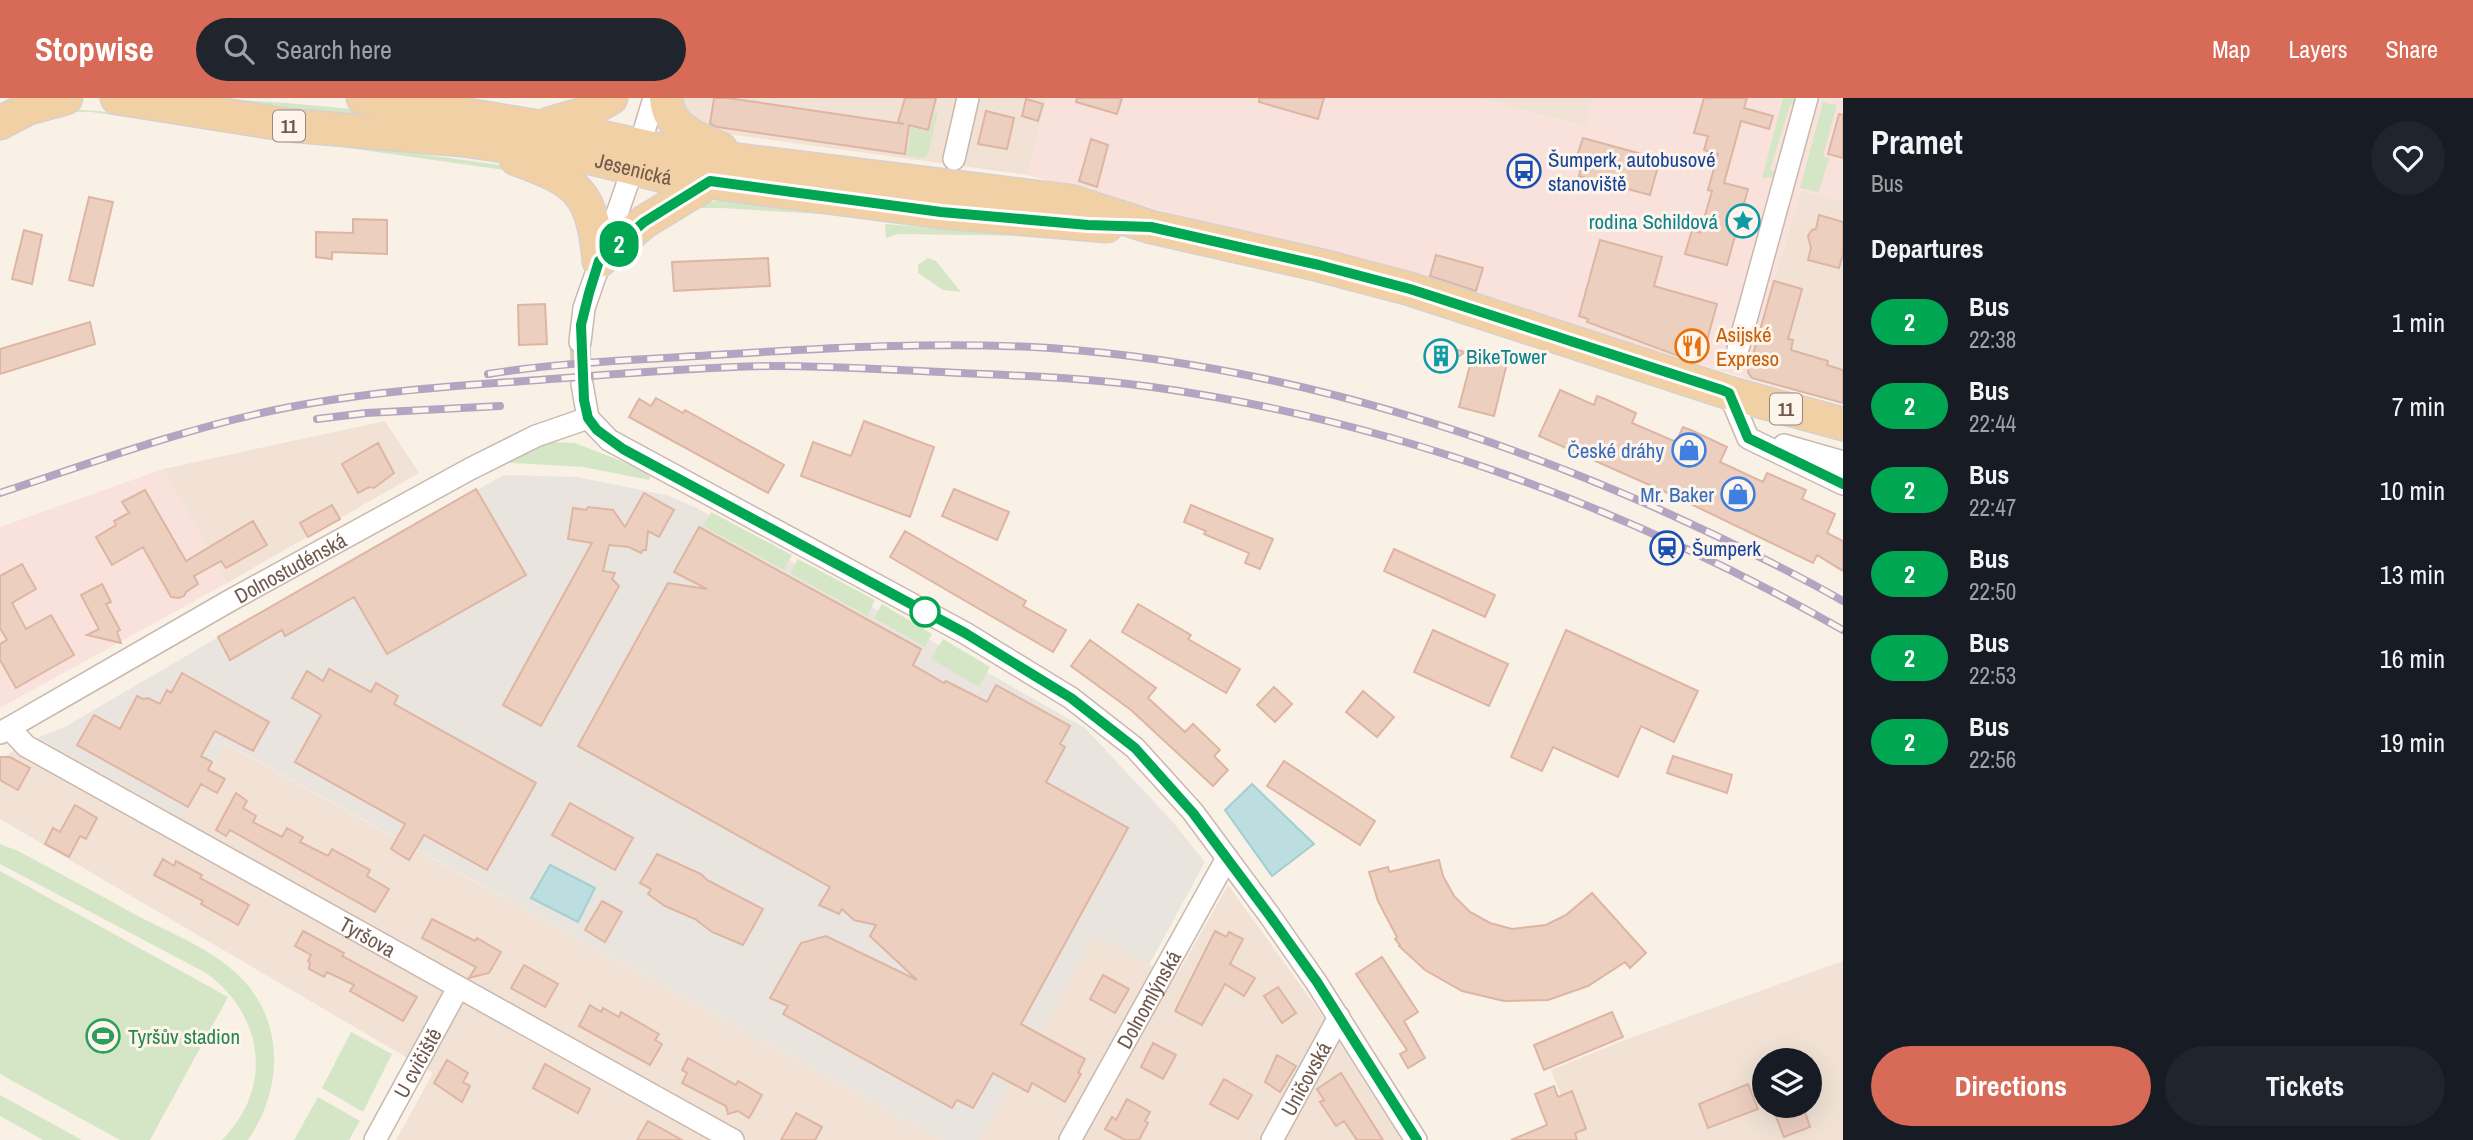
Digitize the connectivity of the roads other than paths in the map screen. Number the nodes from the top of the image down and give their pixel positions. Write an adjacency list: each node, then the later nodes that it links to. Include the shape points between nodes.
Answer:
1 (66, 98): 9 (main road)
2 (117, 98): 11 (main road, Jesenická / 11, via 287,125)
3 (363, 98): 10 (main road, Jesenická / 11)
4 (611, 98): 10 (main road, via 583,114)
5 (653, 98): 12 (street)
6 (666, 98): 14 (main road, via 671,116 686,133)
7 (968, 98): 13 (street)
8 (1807, 98): 19 (street)
9 (0, 122)
10 (537, 126): 12 (main road, Jesenická / 11, via 602,137)
11 (462, 140): 12 (main road, Jesenická / 11, via 595,159); 17 (main road, via 568,183 592,215)
12 (636, 157): 14 (main road, Jesenická / 11, via 666,152); 15 (main road, Jesenická / 11, via 663,176); 17 (street)
13 (954, 159)
14 (751, 162): 16 (main road, Jesenická / 11, via 1051,198)
15 (710, 181): 16 (main road, Jesenická / 11, via 941,212); 17 (main road, via 644,222)
16 (1151, 227): 21 (main road, Jesenická / 11, via 1410,289)
17 (599, 261): 18 (street, via 584,308)
18 (580, 342)
19 (1738, 349)
20 (582, 384): 22 (street)
21 (1729, 393): 23 (main road, Jesenická / 11); 24 (street)
22 (588, 418): 27 (street, Dolnostudénská, via 537,436 470,469); 28 (street, Uničovská, via 623,449 965,633 1071,698 1135,748)
23 (1843, 424)
24 (1748, 438): 25 (street); 26 (street)
25 (1843, 462)
26 (1843, 484)
27 (4, 730): 29 (street, Tyršova, via 26,747)
28 (1227, 858): 30 (street, Uničovská); 34 (street, Dolnomlýnská)
29 (458, 988): 31 (street, Tyršova); 32 (street, U cvičiště)
30 (1339, 1017): 35 (street, Uničovská); 36 (street, Uničovská)
31 (699, 1132): 33 (street, Tyršova)
32 (375, 1140)
33 (733, 1140)
34 (1070, 1140)
35 (1272, 1140)
36 (1416, 1140)

